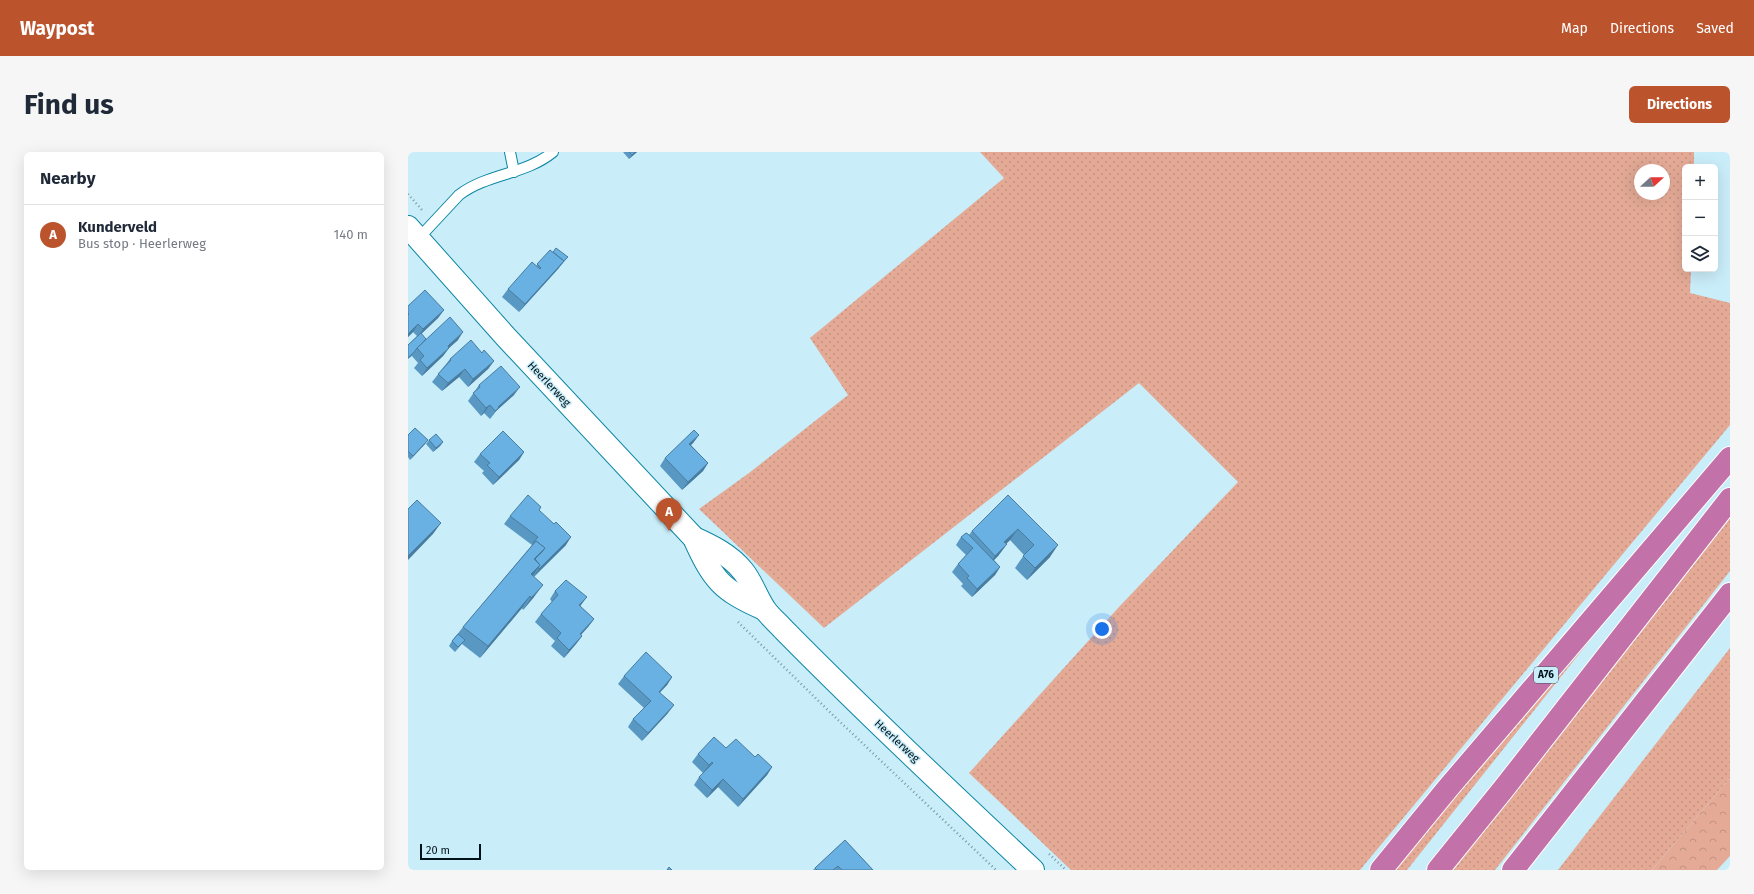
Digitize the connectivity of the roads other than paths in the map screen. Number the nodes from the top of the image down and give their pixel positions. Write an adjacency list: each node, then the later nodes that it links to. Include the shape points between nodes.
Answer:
1 (510, 152): 3 (lane)
2 (553, 152): 3 (lane, via 537,164)
3 (514, 172): 4 (lane, via 489,179 466,190)
4 (413, 233): 8 (street, Heerlerweg, via 505,336 694,538 732,559 752,584 764,609 861,707)
5 (1730, 458): 9 (highway, A76)
6 (1730, 499): 10 (highway)
7 (1730, 594): 11 (highway)
8 (1033, 870)
9 (1381, 870)
10 (1438, 870)
11 (1513, 870)

